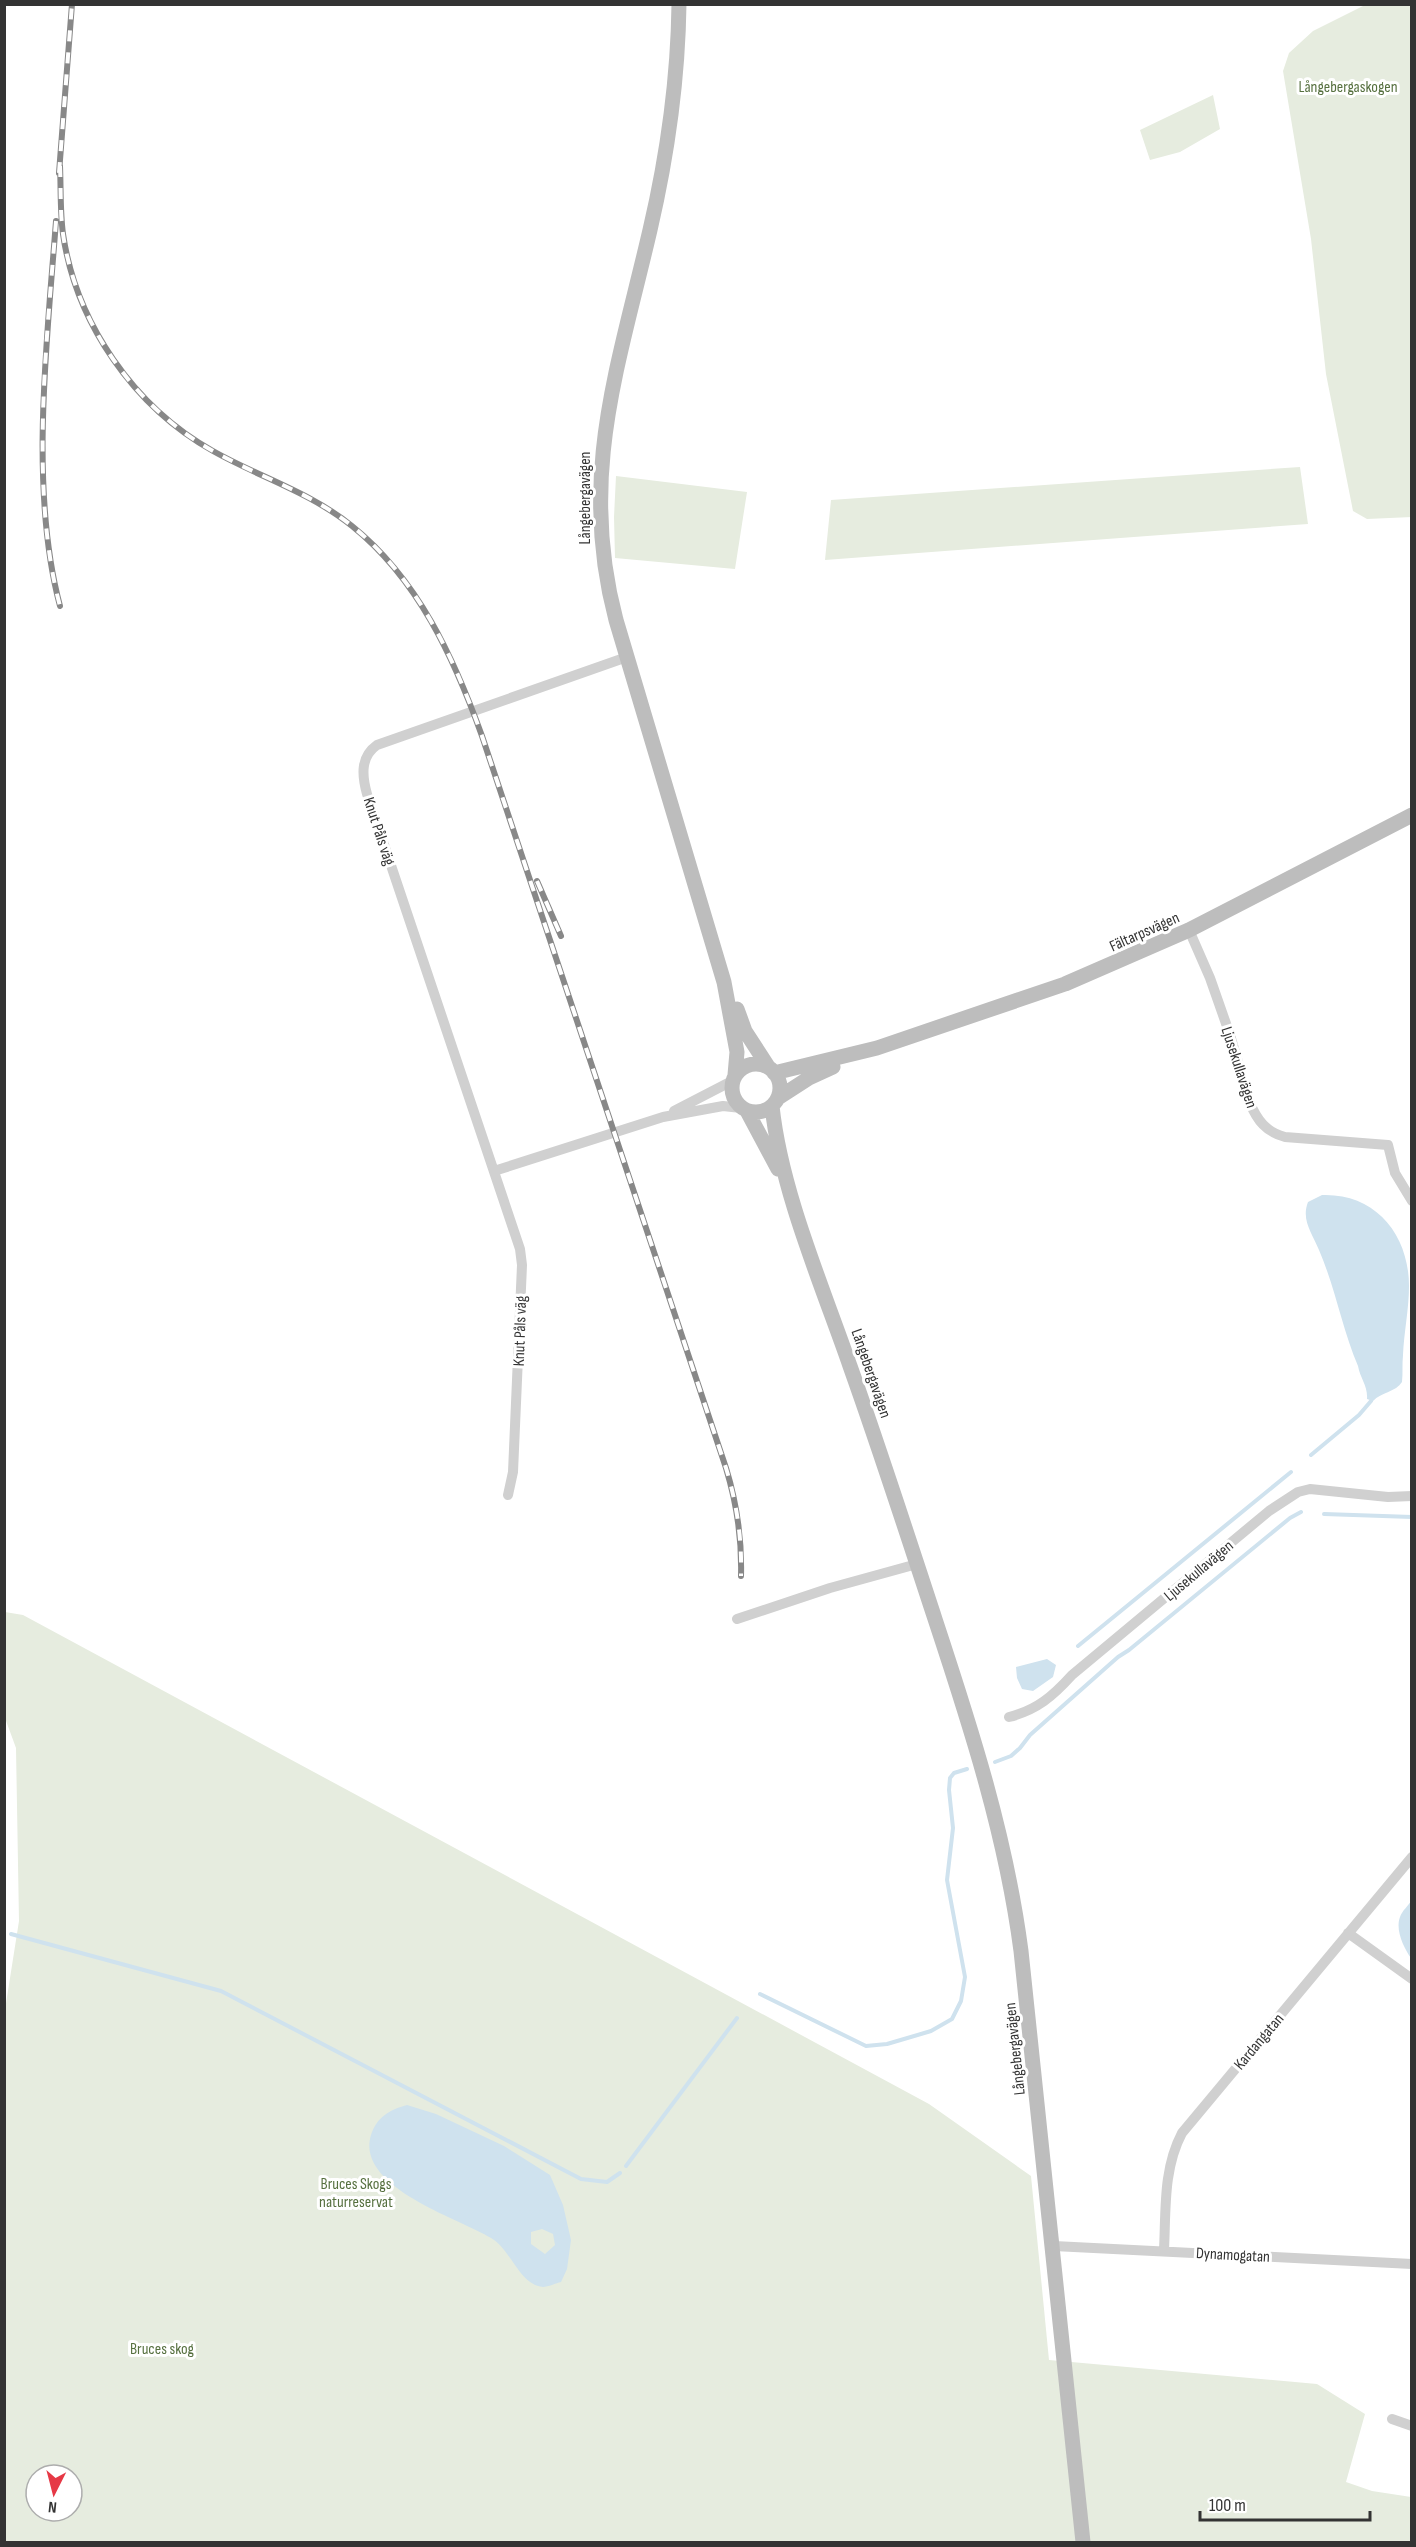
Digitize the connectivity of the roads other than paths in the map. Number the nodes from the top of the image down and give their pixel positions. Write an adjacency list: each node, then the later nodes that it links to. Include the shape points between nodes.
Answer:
1 (679, 4): 2 (street, Långebergavägen, via 670,114 657,199 608,405 602,448 602,553)
2 (627, 657): 5 (street, Långebergavägen); 12 (street, Knut Påls väg, via 377,745 364,763 365,786)
3 (1412, 816): 4 (street, Fältarpsvägen)
4 (1189, 930): 6 (street, Fältarpsvägen, via 1065,984); 14 (street, Ljusekullavägen, via 1210,978 1259,1121 1271,1132 1285,1137 1388,1145 1395,1173)
5 (724, 982): 7 (street, Långebergavägen, via 745,1031); 8 (street, Långebergavägen, via 737,1052)
6 (877, 1048): 7 (street, Fältarpsvägen); 9 (street, Fältarpsvägen, via 809,1078)
7 (772, 1070): 8 (street, via 751,1065); 9 (street, via 780,1087)
8 (734, 1078): 10 (street, via 732,1093); 11 (street)
9 (775, 1102): 10 (street, via 757,1113); 13 (street, Långebergavägen, via 774,1125)
10 (744, 1110): 11 (street, via 723,1106); 13 (street, Långebergavägen)
11 (663, 1117): 12 (street)
12 (494, 1171): 15 (street, Knut Påls väg, via 522,1264 513,1472)
13 (790, 1193): 17 (street, Långebergavägen)
14 (1412, 1201)
15 (508, 1495)
16 (1412, 1496): 19 (street, Ljusekullavägen, via 1310,1489 1298,1492 1260,1518 1071,1675 1055,1694 1030,1712)
17 (917, 1564): 18 (street); 23 (street, Långebergavägen, via 985,1778 1008,1865 1022,1951)
18 (737, 1619)
19 (1010, 1718)
20 (1412, 1857): 21 (street, Kardangatan)
21 (1348, 1933): 22 (street); 24 (street, Kardangatan, via 1182,2133 1168,2171)
22 (1412, 1979)
23 (1054, 2246): 24 (street, Dynamogatan); 28 (street, Långebergavägen)
24 (1164, 2250): 25 (street, Dynamogatan)
25 (1412, 2264)
26 (1392, 2419): 27 (street)
27 (1412, 2426)
28 (1083, 2542)

